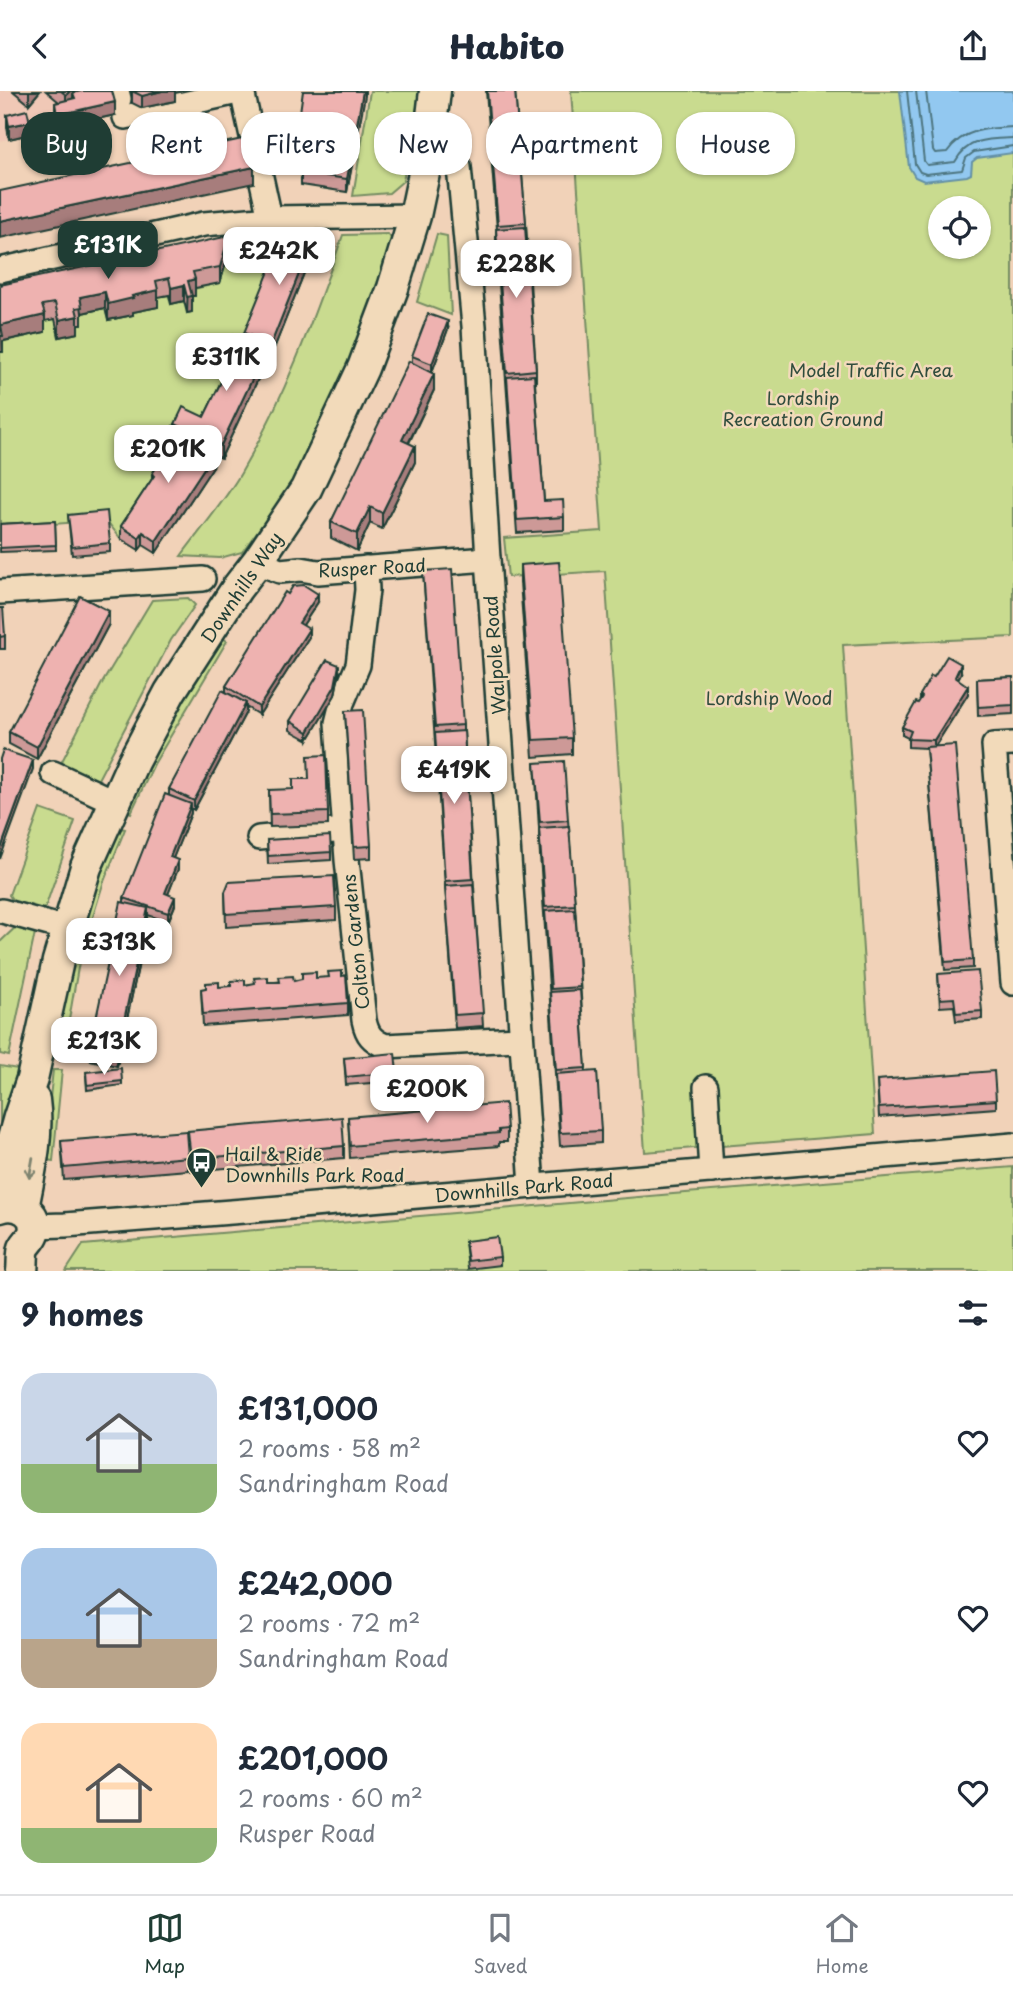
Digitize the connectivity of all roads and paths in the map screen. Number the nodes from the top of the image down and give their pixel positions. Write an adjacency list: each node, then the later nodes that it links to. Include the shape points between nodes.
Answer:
1 (435, 91): 4 (main road, Downhills Way)
2 (120, 102): 5 (street, via 242,91)
3 (459, 175): 7 (street, Walpole Road, via 456,219 474,326)
4 (415, 216): 5 (street); 8 (main road, Downhills Way, via 363,368 306,489)
5 (270, 218): 6 (street, via 204,225)
6 (0, 270)
7 (488, 559): 9 (street, Rusper Road); 20 (street, Walpole Road)
8 (257, 562): 9 (street, Rusper Road, via 280,571); 14 (main road, Downhills Way, via 170,692)
9 (366, 568): 15 (street, Colton Gardens, via 358,665 337,723)
10 (203, 579): 11 (street)
11 (0, 592)
12 (1013, 744): 19 (street, via 994,745)
13 (53, 773): 14 (street)
14 (116, 802): 18 (main road, Downhills Way, via 86,867)
15 (345, 830): 16 (street); 20 (street, Colton Gardens, via 364,1020 374,1041 397,1047)
16 (259, 838)
17 (2, 911): 18 (street)
18 (67, 929): 21 (main road, Downhills Way)
19 (1013, 983)
20 (520, 1039): 26 (street, Walpole Road)
21 (32, 1079): 25 (main road, Downhills Way); 27 (main road, Downhills Way, one-way to 27, via 37,1120)
22 (706, 1087): 24 (street)
23 (1013, 1145): 24 (street, Downhills Park Road)
24 (711, 1171): 26 (street, Downhills Park Road)
25 (0, 1186)
26 (532, 1186): 27 (street, Downhills Park Road, via 65,1225)
27 (17, 1235)

